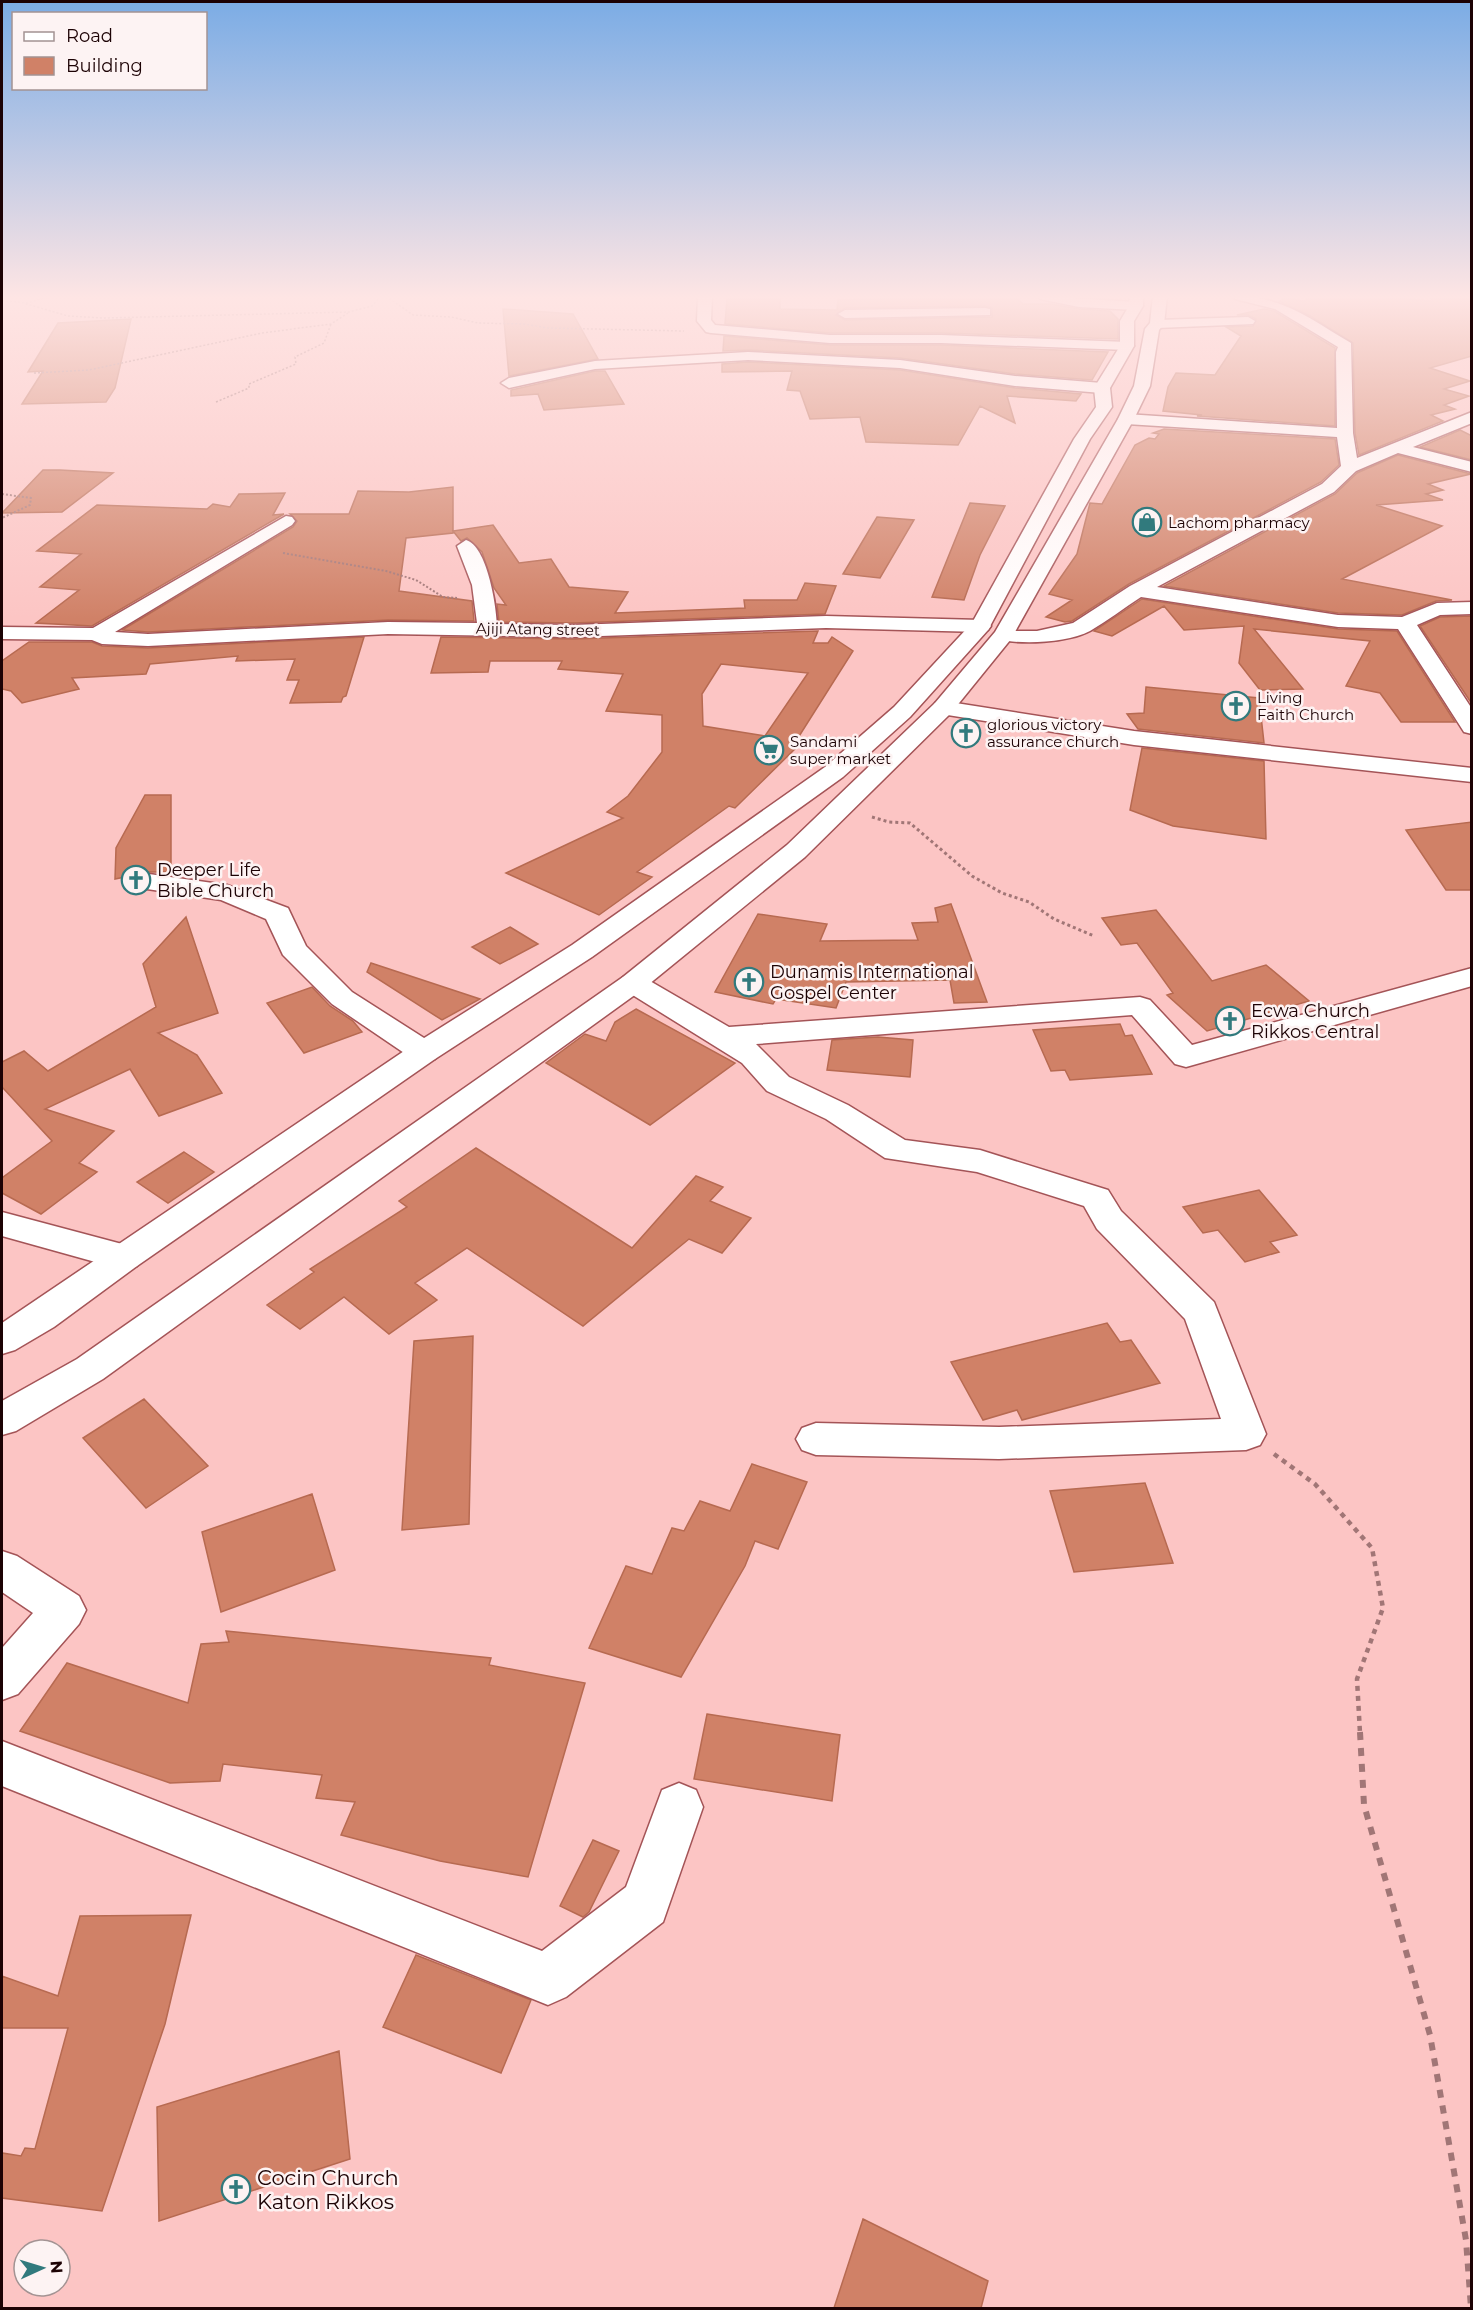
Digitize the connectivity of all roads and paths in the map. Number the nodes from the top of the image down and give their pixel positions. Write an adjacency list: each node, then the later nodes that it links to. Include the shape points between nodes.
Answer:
1 (1104, 404): 20 (street, via 1082,439)
2 (1133, 404): 4 (street)
3 (1344, 404): 6 (street)
4 (1126, 418): 6 (street); 20 (street)
5 (1470, 418): 7 (street)
6 (1345, 434): 8 (street)
7 (1398, 448): 8 (street); 9 (street)
8 (1350, 467): 15 (street, Ajiji Atang street, via 1328,488)
9 (1472, 467)
10 (2, 494): 11 (path, via 31,498 30,506)
11 (2, 518)
12 (286, 521): 13 (street)
13 (257, 538): 16 (path, via 286,554 386,571 416,580 443,597); 22 (street)
14 (466, 546): 16 (street, via 478,569)
15 (1137, 590): 18 (street, via 1338,621); 20 (street, Ajiji Atang street, via 1080,628 1037,637)
16 (487, 602): 19 (street)
17 (1472, 608): 18 (street, via 1437,609)
18 (1405, 623): 24 (street)
19 (487, 627): 20 (street, Ajiji Atang street, via 573,631 826,622); 22 (street, Ajiji Atang street, via 226,634 148,640 102,638)
20 (992, 631): 23 (street); 32 (street, via 834,772 582,951)
21 (2, 633): 22 (street, Ajiji Atang street)
22 (97, 634)
23 (943, 708): 25 (street, via 1134,738); 26 (street)
24 (1472, 727)
25 (1472, 775)
26 (840, 808): 28 (path, via 889,822 910,823 972,876); 30 (street, via 796,851)
27 (149, 882): 32 (street, via 227,892 278,914 293,949 342,998)
28 (1094, 936)
29 (1472, 978): 31 (street, via 1186,1057 1140,1006)
30 (633, 983): 31 (street); 36 (street, via 90,1369)
31 (724, 1037): 37 (street, via 753,1056 778,1084 837,1112 897,1150 980,1161 1096,1198 1109,1220 1201,1312)
32 (424, 1052): 34 (street)
33 (2, 1224): 34 (street)
34 (124, 1257): 35 (street)
35 (2, 1340)
36 (2, 1420)
37 (1246, 1434): 38 (street, via 999,1443); 43 (path, via 1315,1484 1372,1548 1383,1608 1357,1679 1364,1805 1430,2035 1466,2240)
38 (816, 1439)
39 (2, 1569): 40 (street, via 64,1610)
40 (2, 1679)
41 (2, 1764): 42 (street, via 548,1979 645,1904)
42 (679, 1807)
43 (1471, 2308)

